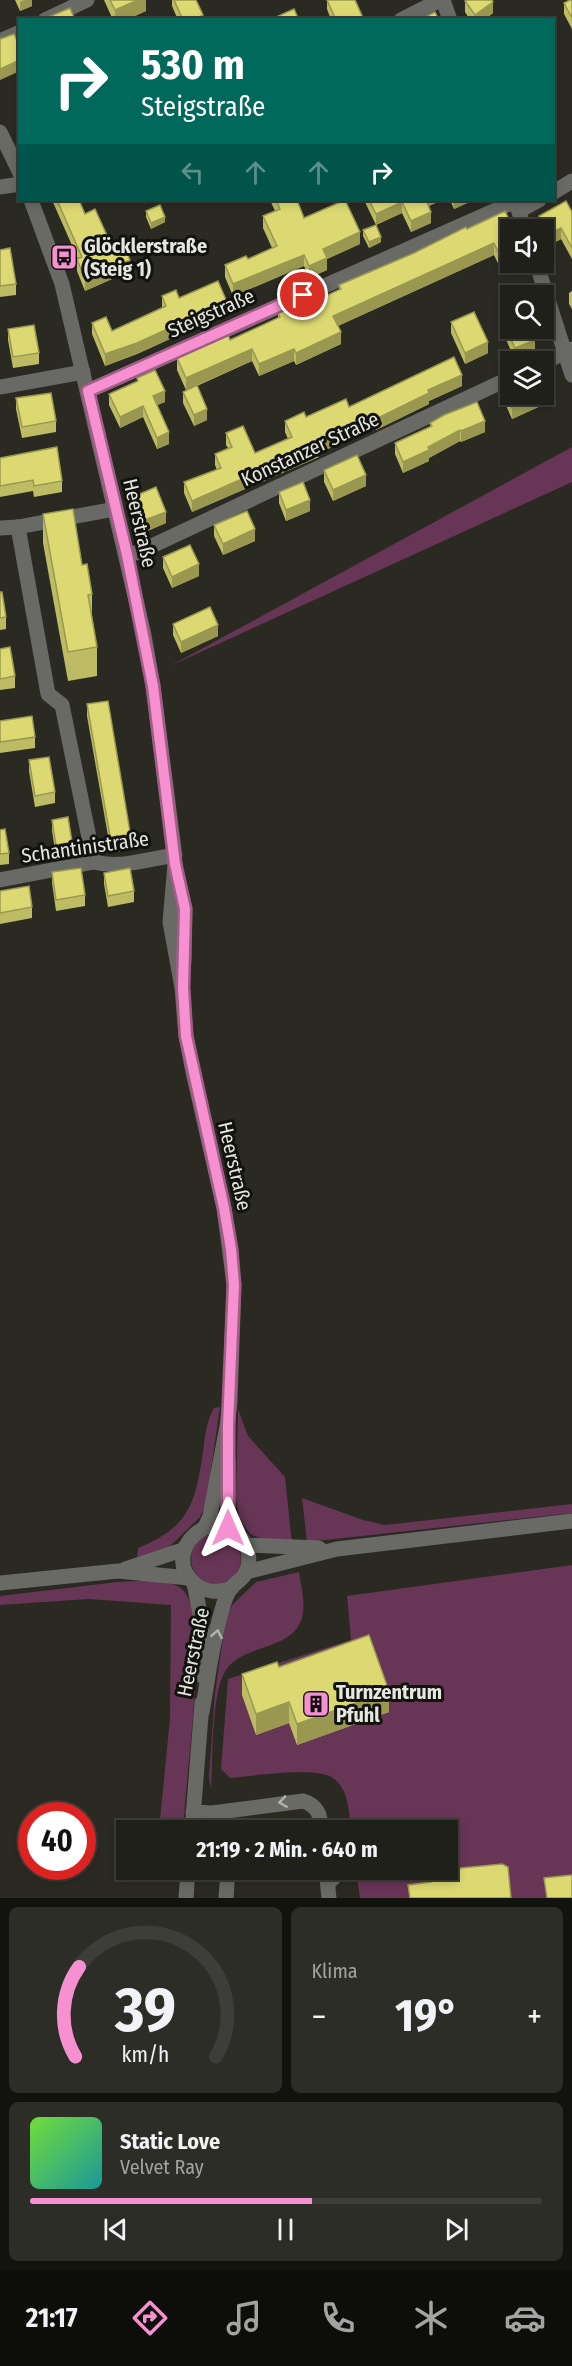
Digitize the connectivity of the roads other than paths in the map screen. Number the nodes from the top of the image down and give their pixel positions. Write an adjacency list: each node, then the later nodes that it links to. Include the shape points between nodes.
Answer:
1 (87, 0): 3 (street)
2 (442, 0): 4 (street); 5 (street)
3 (49, 18)
4 (405, 18)
5 (449, 18)
6 (18, 33): 7 (street)
7 (0, 41)
8 (0, 132): 9 (street)
9 (18, 169)
10 (572, 181): 13 (street)
11 (18, 184): 12 (street)
12 (0, 187)
13 (555, 191)
14 (31, 201): 21 (street, Heerstraße, via 62,284)
15 (534, 201): 16 (street, Steigstraße)
16 (517, 204): 17 (street); 25 (street, Steigstraße)
17 (522, 219)
18 (540, 273): 19 (street)
19 (568, 351): 20 (street); 22 (street)
20 (554, 358)
21 (82, 372): 24 (street); 25 (street, Heerstraße)
22 (572, 375)
23 (500, 383): 29 (street, Konstanzer Straße)
24 (0, 386)
25 (88, 391): 26 (street, Heerstraße)
26 (115, 509): 27 (street); 29 (street, Heerstraße)
27 (18, 527): 28 (street); 31 (street, via 48,694 62,705)
28 (0, 528)
29 (127, 555): 30 (street, Heerstraße, via 153,686)
30 (175, 859): 31 (street, Schantinistraße, via 118,865); 33 (street, Heerstraße, via 170,922 183,988 186,1036 231,1249)
31 (94, 862): 32 (street, Schantinistraße)
32 (0, 880)
33 (228, 1426): 35 (street, Heerstraße); 36 (street, Heerstraße)
34 (572, 1521): 39 (street)
35 (205, 1527): 36 (street); 38 (street, via 195,1533)
36 (228, 1528): 37 (street, via 239,1534)
37 (246, 1545): 39 (street); 41 (street)
38 (185, 1549): 40 (street); 42 (street, via 183,1564)
39 (337, 1549): 41 (street)
40 (118, 1572): 42 (street); 43 (street)
41 (246, 1572): 44 (street, Heerstraße)
42 (192, 1581): 44 (street, via 215,1592); 45 (street, Heerstraße, via 202,1624)
43 (0, 1583)
44 (232, 1587): 45 (street, Heerstraße, one-way to 44, via 221,1613)
45 (202, 1712): 46 (street, Heerstraße)
46 (193, 1812): 47 (street, Heerstraße); 48 (street, one-way to 46, via 316,1808 303,1801)
47 (193, 1820)
48 (321, 1820)
49 (187, 1880): 51 (street)
50 (227, 1880): 52 (street)
51 (186, 1898)
52 (226, 1898)

